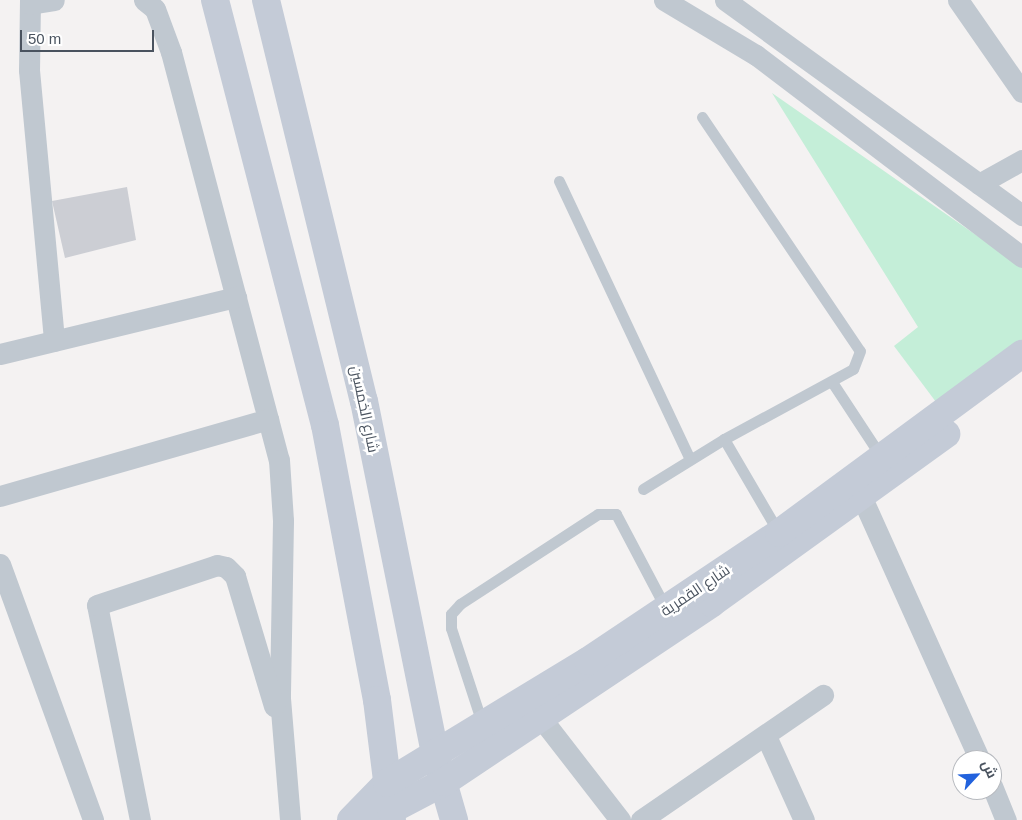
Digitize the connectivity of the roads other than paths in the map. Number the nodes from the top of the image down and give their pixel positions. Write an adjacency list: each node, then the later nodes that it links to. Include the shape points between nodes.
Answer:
1 (54, 0): 7 (street)
2 (144, 0): 16 (street, via 155,9 171,52)
3 (215, 0): 40 (street, via 325,425 376,700)
4 (664, 0): 15 (street, via 756,55)
5 (725, 0): 13 (street)
6 (958, 0): 9 (street)
7 (30, 2): 17 (street, via 29,70)
8 (270, 6): 38 (street, شارع الخمسين, via 364,401)
9 (1022, 92)
10 (702, 117): 21 (lane, via 860,351 853,369)
11 (1022, 160): 13 (street)
12 (559, 181): 25 (lane)
13 (980, 184): 14 (street)
14 (1022, 215)
15 (1022, 257)
16 (236, 298): 17 (street); 22 (street)
17 (54, 341): 18 (street)
18 (0, 354)
19 (1022, 354): 24 (street, شارع القمرية)
20 (1022, 377): 28 (street)
21 (832, 382): 23 (lane); 24 (lane)
22 (268, 419): 27 (street); 36 (street, via 279,460 283,521)
23 (724, 440): 25 (lane); 29 (lane)
24 (882, 458): 29 (street, شارع القمرية)
25 (690, 459): 26 (lane)
26 (643, 489)
27 (0, 496)
28 (862, 498): 33 (street); 37 (street)
29 (779, 533): 31 (street, شارع القمرية)
30 (0, 564): 45 (street)
31 (666, 609): 34 (street, شارع القمرية); 34 (lane, via 616,514 598,514 451,614 450,628)
32 (824, 696): 35 (street)
33 (541, 718): 39 (street); 44 (street)
34 (484, 727): 38 (street, شارع القمرية)
35 (766, 736): 49 (street); 50 (street)
36 (283, 737): 46 (street, via 235,576 226,567 217,564 106,598 97,604 96,615); 47 (street)
37 (975, 750)
38 (435, 754): 39 (street, شارع الخمسين); 40 (street, شارع القمرية)
39 (444, 782): 42 (street); 48 (street, شارع الخمسين)
40 (387, 783): 42 (street); 43 (street, شارع القمرية)
41 (998, 800): 51 (street)
42 (392, 815): 43 (street, شارع القمرية)
43 (356, 817)
44 (616, 819)
45 (93, 820)
46 (140, 820)
47 (290, 820)
48 (454, 820)
49 (641, 820)
50 (804, 820)
51 (1006, 820)

